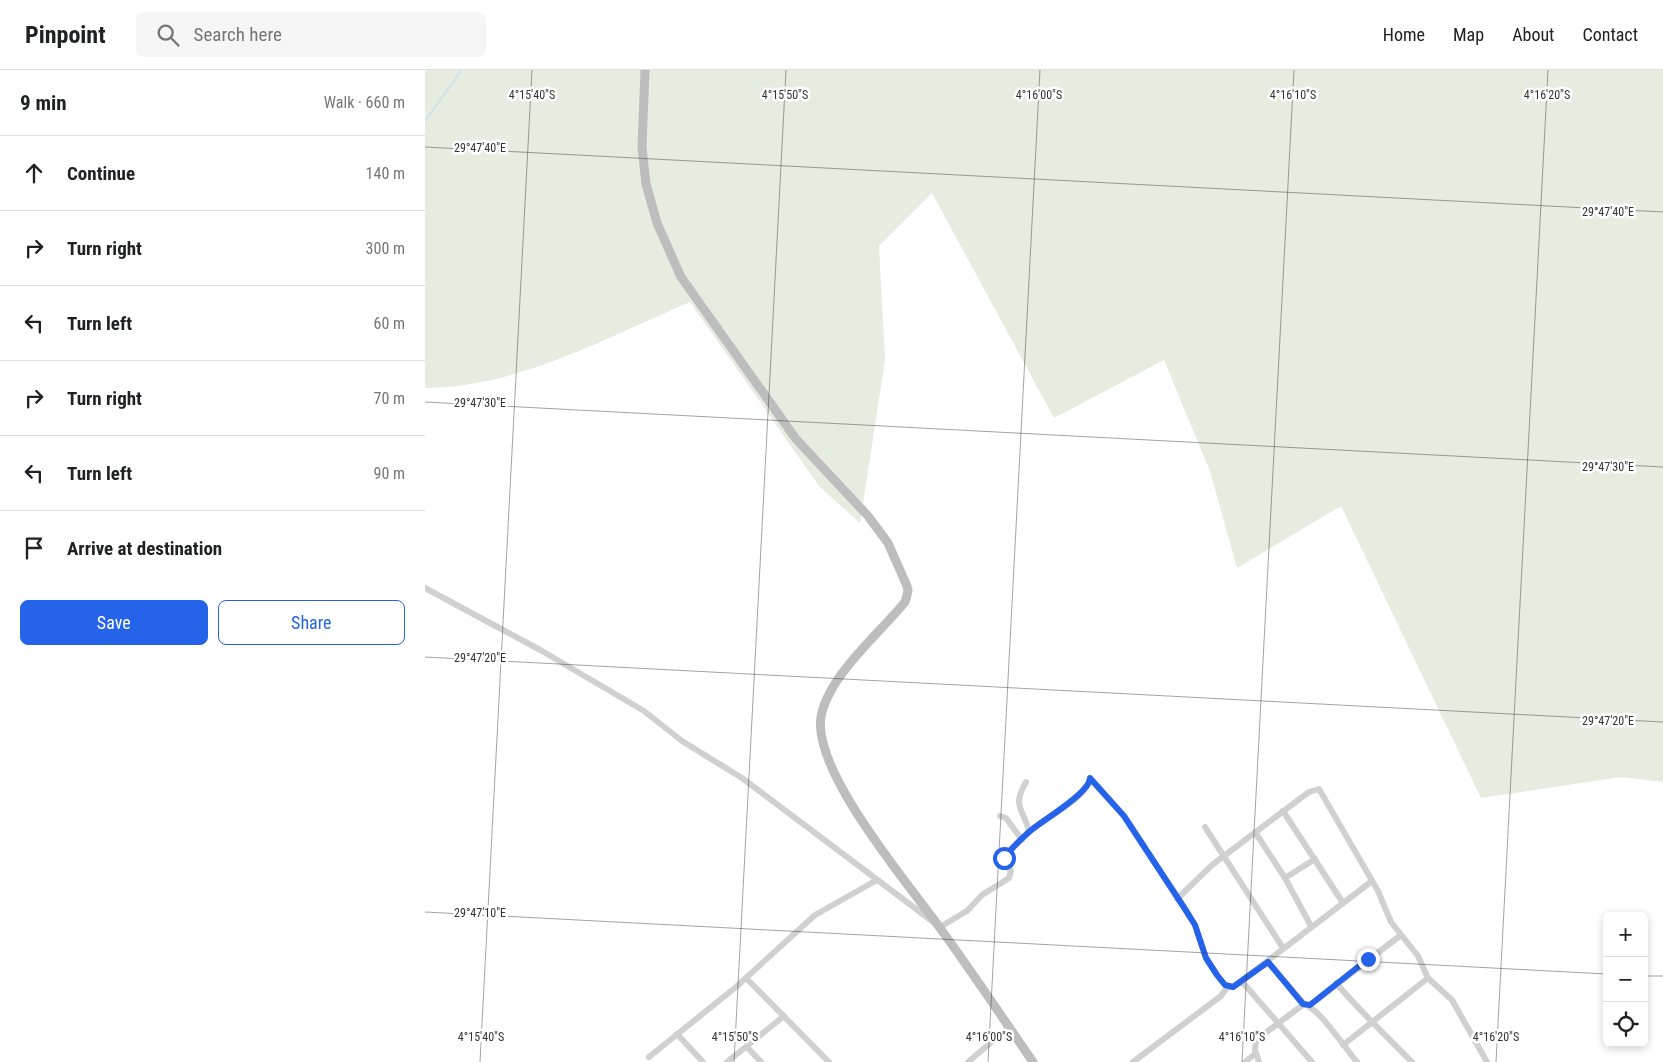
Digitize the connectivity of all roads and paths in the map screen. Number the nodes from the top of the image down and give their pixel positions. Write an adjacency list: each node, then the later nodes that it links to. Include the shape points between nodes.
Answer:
1 (645, 70): 18 (main road, via 644,176 657,223 677,268 796,439 868,516 888,543 904,577 908,591 905,602 842,676 825,704 820,733 844,791)
2 (425, 588): 13 (street, via 542,650 644,711 683,741 742,778)
3 (1026, 782): 7 (street, via 1017,803)
4 (1283, 811): 8 (street); 11 (street); 14 (street, via 1313,789 1319,789)
5 (1000, 816): 9 (street, via 1006,818)
6 (1205, 827): 10 (street)
7 (1029, 832): 9 (street); 15 (street, via 1069,803 1089,784 1090,778 1124,816)
8 (1255, 832): 10 (street); 12 (street)
9 (1022, 840): 18 (street, via 1004,858 1010,868 1010,876 982,895 967,911)
10 (1224, 856): 15 (street); 20 (street)
11 (1315, 859): 12 (street); 16 (street)
12 (1285, 878): 17 (street)
13 (877, 880): 18 (street); 22 (street, via 815,915)
14 (1372, 881): 16 (street); 19 (street, via 1391,922)
15 (1177, 899): 26 (street, via 1195,925 1210,965 1222,982)
16 (1343, 903): 17 (street)
17 (1311, 926): 20 (street)
18 (940, 927): 31 (main road)
19 (1401, 935): 23 (street, via 1418,956); 25 (street)
20 (1283, 948): 21 (street)
21 (1268, 962): 24 (street); 27 (street)
22 (746, 978): 28 (street); 32 (street)
23 (1428, 978): 29 (street); 49 (street, via 1452,1000)
24 (1240, 982): 26 (street); 30 (street)
25 (1337, 983): 27 (street); 29 (street)
26 (1229, 986): 43 (street, via 1221,996)
27 (1307, 1004): 30 (street); 33 (street, via 1340,1037)
28 (784, 1016): 34 (street); 40 (street)
29 (1370, 1022): 33 (street); 48 (street)
30 (1278, 1024): 35 (street, via 1256,1040); 46 (street)
31 (1009, 1027): 41 (street); 42 (main road)
32 (677, 1034): 36 (street); 37 (street)
33 (1343, 1045): 47 (street)
34 (747, 1047): 38 (street); 39 (street)
35 (1255, 1054): 44 (street); 45 (street)
36 (649, 1057)
37 (703, 1062)
38 (727, 1062)
39 (761, 1062)
40 (829, 1062)
41 (968, 1062)
42 (1033, 1062)
43 (1133, 1062)
44 (1245, 1062)
45 (1259, 1062)
46 (1312, 1062)
47 (1357, 1062)
48 (1412, 1062)
49 (1487, 1062)

